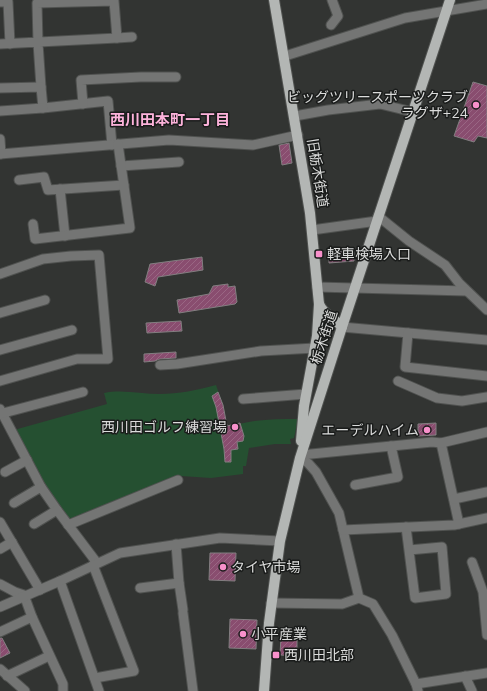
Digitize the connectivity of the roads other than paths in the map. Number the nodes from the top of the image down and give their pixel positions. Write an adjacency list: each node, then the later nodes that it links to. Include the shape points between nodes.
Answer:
1 (114, 0): 5 (street); 10 (street)
2 (274, 0): 14 (main road, 旧栃木街道)
3 (332, 0): 8 (street, via 338,16)
4 (0, 2): 13 (street, via 8,2)
5 (38, 2): 11 (street)
6 (447, 3): 7 (street); 14 (street); 21 (main road, 栃木街道)
7 (487, 4)
8 (331, 25)
9 (132, 37): 10 (street)
10 (117, 38): 11 (street)
11 (38, 43): 13 (street); 16 (street)
12 (0, 44): 13 (street)
13 (10, 44)
14 (285, 56): 22 (main road, 旧栃木街道)
15 (176, 77): 18 (street, via 81,80)
16 (41, 87): 17 (street); 19 (street)
17 (0, 88)
18 (83, 104): 19 (street); 25 (street, via 108,101)
19 (44, 108): 20 (street)
20 (0, 111)
21 (413, 112): 22 (street, via 380,104); 32 (main road, 栃木街道)
22 (295, 116): 23 (main road, 旧栃木街道)
23 (298, 135): 25 (street, via 252,145 170,140); 34 (main road, 旧栃木街道)
24 (0, 138): 26 (street)
25 (115, 144): 26 (street); 28 (street)
26 (1, 154)
27 (179, 162): 28 (street)
28 (121, 166): 30 (street)
29 (19, 180): 31 (street, via 44,177 48,190)
30 (124, 185): 31 (street); 35 (street, via 130,228)
31 (60, 189): 35 (street)
32 (377, 219): 34 (street); 38 (main road, 栃木街道); 39 (street, via 445,265)
33 (33, 224): 35 (street, via 35,239)
34 (312, 230): 37 (main road, 旧栃木街道)
35 (65, 236)
36 (0, 274): 53 (street, via 43,259 99,255 108,359 77,359)
37 (317, 287): 38 (street); 41 (main road, 旧栃木街道)
38 (355, 289): 39 (street); 42 (main road, 栃木街道)
39 (466, 291): 43 (street)
40 (46, 300): 44 (street)
41 (321, 308): 42 (main road, via 329,314 339,314); 45 (main road); 49 (main road, 旧栃木街道); 56 (main road, via 320,338 310,391)
42 (348, 309): 45 (main road, 栃木街道)
43 (487, 310)
44 (0, 313)
45 (342, 327): 47 (street); 63 (main road, 栃木街道)
46 (72, 330): 50 (street)
47 (408, 333): 48 (street); 52 (street, via 405,367)
48 (487, 340)
49 (315, 348): 51 (street, via 262,351); 56 (main road, 旧栃木街道)
50 (0, 350)
51 (160, 365)
52 (487, 376)
53 (0, 381)
54 (398, 381): 57 (street, via 437,398 462,401)
55 (83, 392): 59 (street)
56 (306, 394): 58 (street); 63 (main road, 旧栃木街道)
57 (487, 397)
58 (243, 399)
59 (1, 412): 64 (street)
60 (487, 432): 61 (street)
61 (442, 443): 62 (street); 70 (street)
62 (391, 446): 63 (street); 67 (street, via 398,477)
63 (300, 457): 79 (street, via 316,472 339,513); 80 (main road, 栃木街道)
64 (27, 460): 65 (street); 68 (street)
65 (5, 472)
66 (178, 480): 77 (street)
67 (355, 486)
68 (41, 487): 71 (street); 72 (street)
69 (487, 492): 70 (street)
70 (454, 499): 76 (street)
71 (14, 503)
72 (57, 510): 75 (street); 77 (street)
73 (487, 518): 76 (street)
74 (0, 522): 81 (street)
75 (34, 524)
76 (459, 524): 78 (street)
77 (68, 525): 86 (street)
78 (406, 527): 79 (street); 84 (street)
79 (343, 530): 93 (street)
80 (280, 541): 82 (street, via 220,538); 94 (main road, 栃木街道)
81 (12, 542): 83 (street); 91 (street)
82 (176, 544): 86 (street, via 120,553); 88 (street)
83 (0, 549)
84 (409, 550): 84 (street, via 415,598 446,594 442,547)
85 (472, 562): 98 (street, via 483,592)
86 (95, 564): 87 (street); 103 (street, via 134,671)
87 (60, 581): 91 (street); 103 (street)
88 (179, 583): 90 (street); 108 (street)
89 (0, 584): 92 (street)
90 (140, 588)
91 (40, 590): 92 (street)
92 (24, 595): 95 (street); 96 (street)
93 (359, 598): 94 (street, via 342,604); 104 (street, via 373,604 392,635)
94 (272, 603): 109 (main road, 栃木街道)
95 (0, 607)
96 (32, 617): 97 (street); 99 (street)
97 (0, 632)
98 (487, 635)
99 (49, 656): 101 (street); 106 (street, via 63,684)
100 (487, 672): 102 (street)
101 (5, 676): 105 (street)
102 (465, 676): 104 (street); 110 (street)
103 (95, 678): 107 (street)
104 (417, 688)
105 (26, 691)
106 (63, 691)
107 (99, 691)
108 (193, 691)
109 (264, 691)
110 (472, 691)

